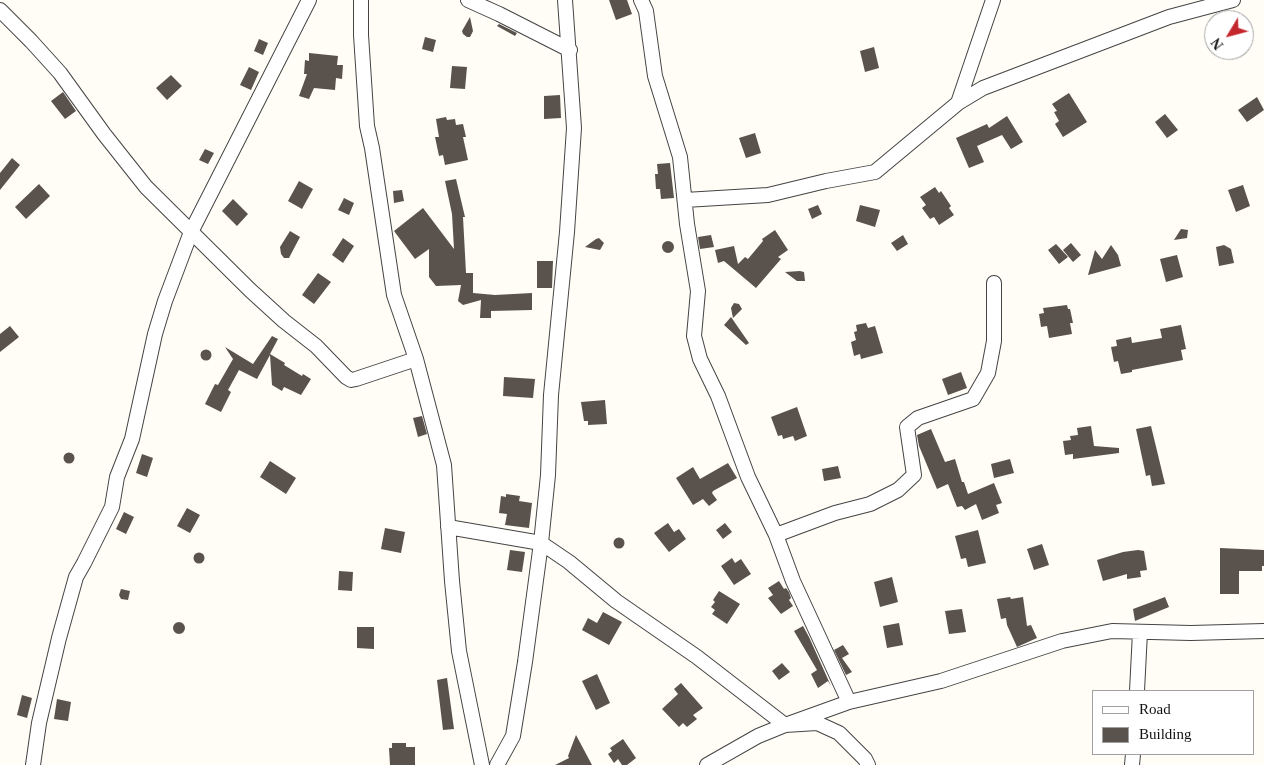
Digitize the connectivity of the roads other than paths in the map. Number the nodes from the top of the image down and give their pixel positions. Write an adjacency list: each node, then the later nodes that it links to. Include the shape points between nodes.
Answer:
1 (309, 0): 12 (street)
2 (361, 0): 14 (street, via 367,126 394,294)
3 (468, 0): 9 (street)
4 (565, 0): 9 (street)
5 (641, 0): 11 (street, via 646,10 655,76 680,157)
6 (993, 0): 10 (street)
7 (1234, 0): 10 (street, via 1169,17 983,88)
8 (0, 10): 12 (street, via 60,73 146,187)
9 (570, 50): 17 (street, via 574,128)
10 (958, 103): 11 (street, via 875,172 768,195)
11 (685, 200): 16 (street, via 698,292 694,336 700,359 718,396 748,477)
12 (191, 232): 14 (street, via 351,380); 23 (street, via 155,334 134,430 112,507 76,577 41,714)
13 (994, 283): 16 (street, via 994,341 988,374 973,399 918,418 907,427 914,476 898,490 870,504 834,513)
14 (416, 360): 15 (street, via 444,465)
15 (448, 528): 17 (street); 24 (street, via 459,651)
16 (776, 535): 21 (street, via 793,581)
17 (541, 542): 22 (street); 25 (street, via 513,736)
18 (1264, 631): 19 (street)
19 (1140, 632): 20 (street); 21 (street, via 1112,631 1062,641 941,681)
20 (1137, 690)
21 (849, 702): 22 (street)
22 (785, 724): 26 (street); 27 (street, via 817,723 839,734)
23 (33, 765)
24 (482, 765)
25 (497, 765)
26 (707, 765)
27 (868, 765)

